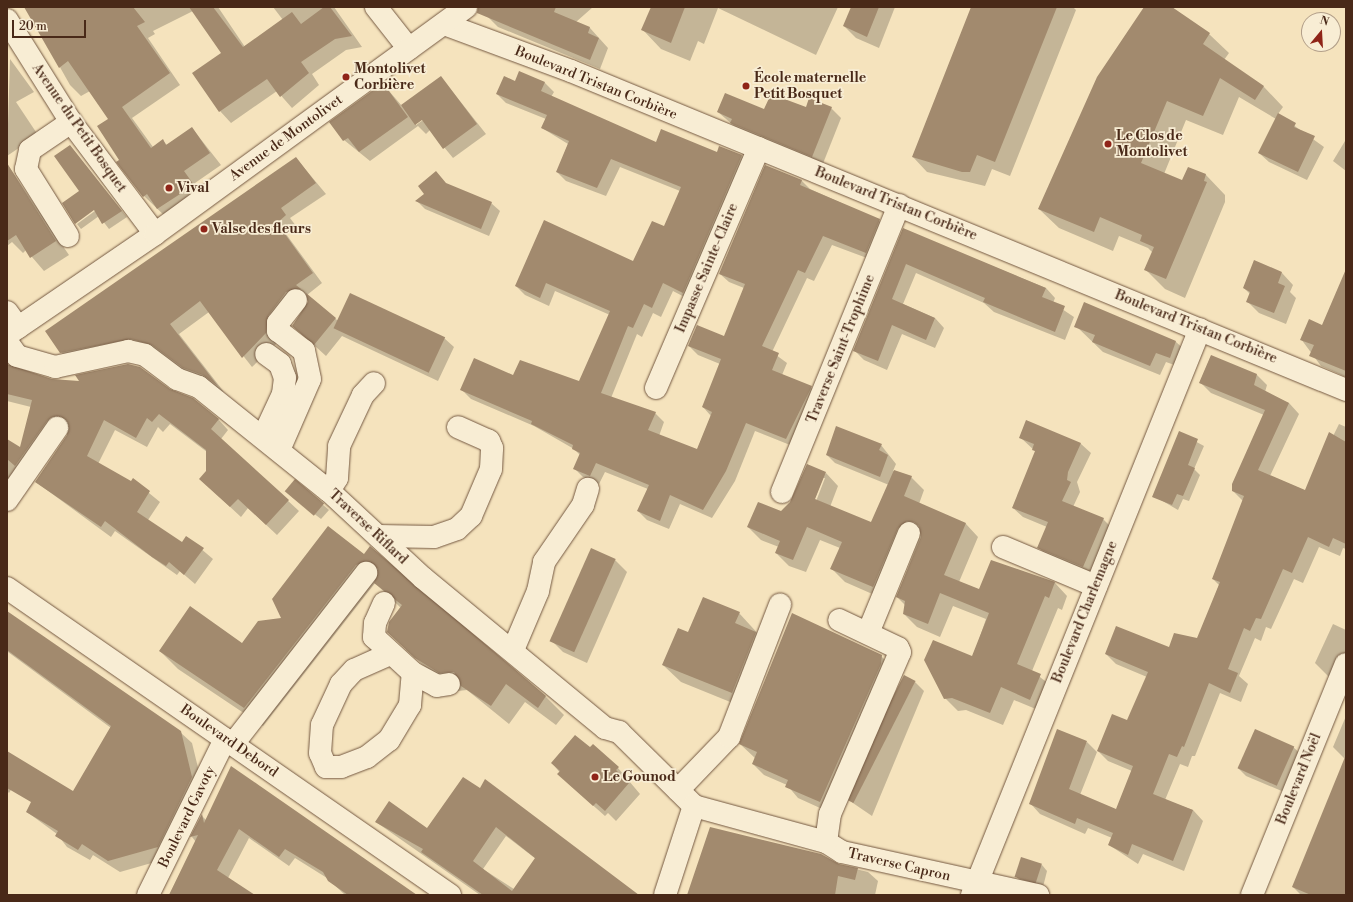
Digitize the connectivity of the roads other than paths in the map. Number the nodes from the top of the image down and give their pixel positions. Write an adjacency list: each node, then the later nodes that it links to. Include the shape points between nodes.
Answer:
1 (376, 7): 5 (street)
2 (466, 7): 4 (street, Avenue de Montolivet)
3 (7, 20): 6 (street, Avenue du Petit Bosquet)
4 (444, 24): 5 (street, Avenue de Montolivet); 7 (street, Boulevard Tristan Corbière)
5 (408, 49): 9 (street, Avenue de Montolivet)
6 (71, 122): 9 (street, Avenue du Petit Bosquet); 10 (street, via 30,150 26,169)
7 (759, 148): 8 (street, Boulevard Tristan Corbière); 16 (street, Impasse Sainte-Claire)
8 (900, 206): 13 (street, Boulevard Tristan Corbière); 23 (street, Traverse Saint-Trophime)
9 (155, 234): 12 (street, Avenue de Montolivet)
10 (68, 236)
11 (296, 300): 20 (street, via 278,323 278,331 304,351 310,379)
12 (10, 329): 20 (street, Traverse Riflard, via 17,356 55,367 128,351 145,355 177,379 199,387)
13 (1200, 329): 17 (street, Boulevard Tristan Corbière); 29 (street, Boulevard Charlemagne)
14 (266, 354): 20 (street, via 280,364 285,378)
15 (374, 383): 22 (street, via 363,395 339,446 337,478)
16 (656, 388)
17 (1346, 390)
18 (458, 427): 26 (street, via 489,441 492,448 491,469 471,516 457,529 434,537)
19 (56, 428): 24 (street)
20 (271, 443): 22 (street, Traverse Riflard)
21 (588, 489): 35 (street, via 583,505 544,562 538,591)
22 (329, 491): 26 (street, Traverse Riflard)
23 (782, 492)
24 (7, 500)
25 (909, 533): 34 (street)
26 (378, 536): 35 (street, Traverse Riflard, via 423,578)
27 (1003, 547): 29 (street)
28 (366, 573): 40 (street, Boulevard Gavoty)
29 (1096, 586): 46 (street, Boulevard Charlemagne)
30 (7, 588): 40 (street, Boulevard Debord)
31 (384, 603): 36 (street, via 375,623 374,637)
32 (780, 605): 42 (street, via 730,738)
33 (839, 620): 34 (street)
34 (868, 633): 45 (street, via 898,648 900,652 830,814)
35 (513, 650): 42 (street, Traverse Riflard, via 604,728 619,732)
36 (390, 654): 38 (street); 41 (street, via 354,670 338,690 322,725 320,753)
37 (1346, 664): 51 (street, Boulevard Noël)
38 (414, 673): 39 (street, via 437,686); 41 (street, via 410,705 389,740 367,757 341,767)
39 (449, 684)
40 (229, 742): 43 (street, Boulevard Debord); 47 (street, Boulevard Gavoty)
41 (326, 767): 43 (street)
42 (678, 790): 44 (street, Traverse Riflard)
43 (306, 795): 48 (street, Boulevard Debord)
44 (694, 806): 45 (street, Traverse Capron); 49 (street)
45 (826, 842): 46 (street, Traverse Capron, via 842,852)
46 (974, 889): 50 (street, Traverse Capron)
47 (148, 895)
48 (450, 895)
49 (665, 895)
50 (1038, 895)
51 (1252, 895)

